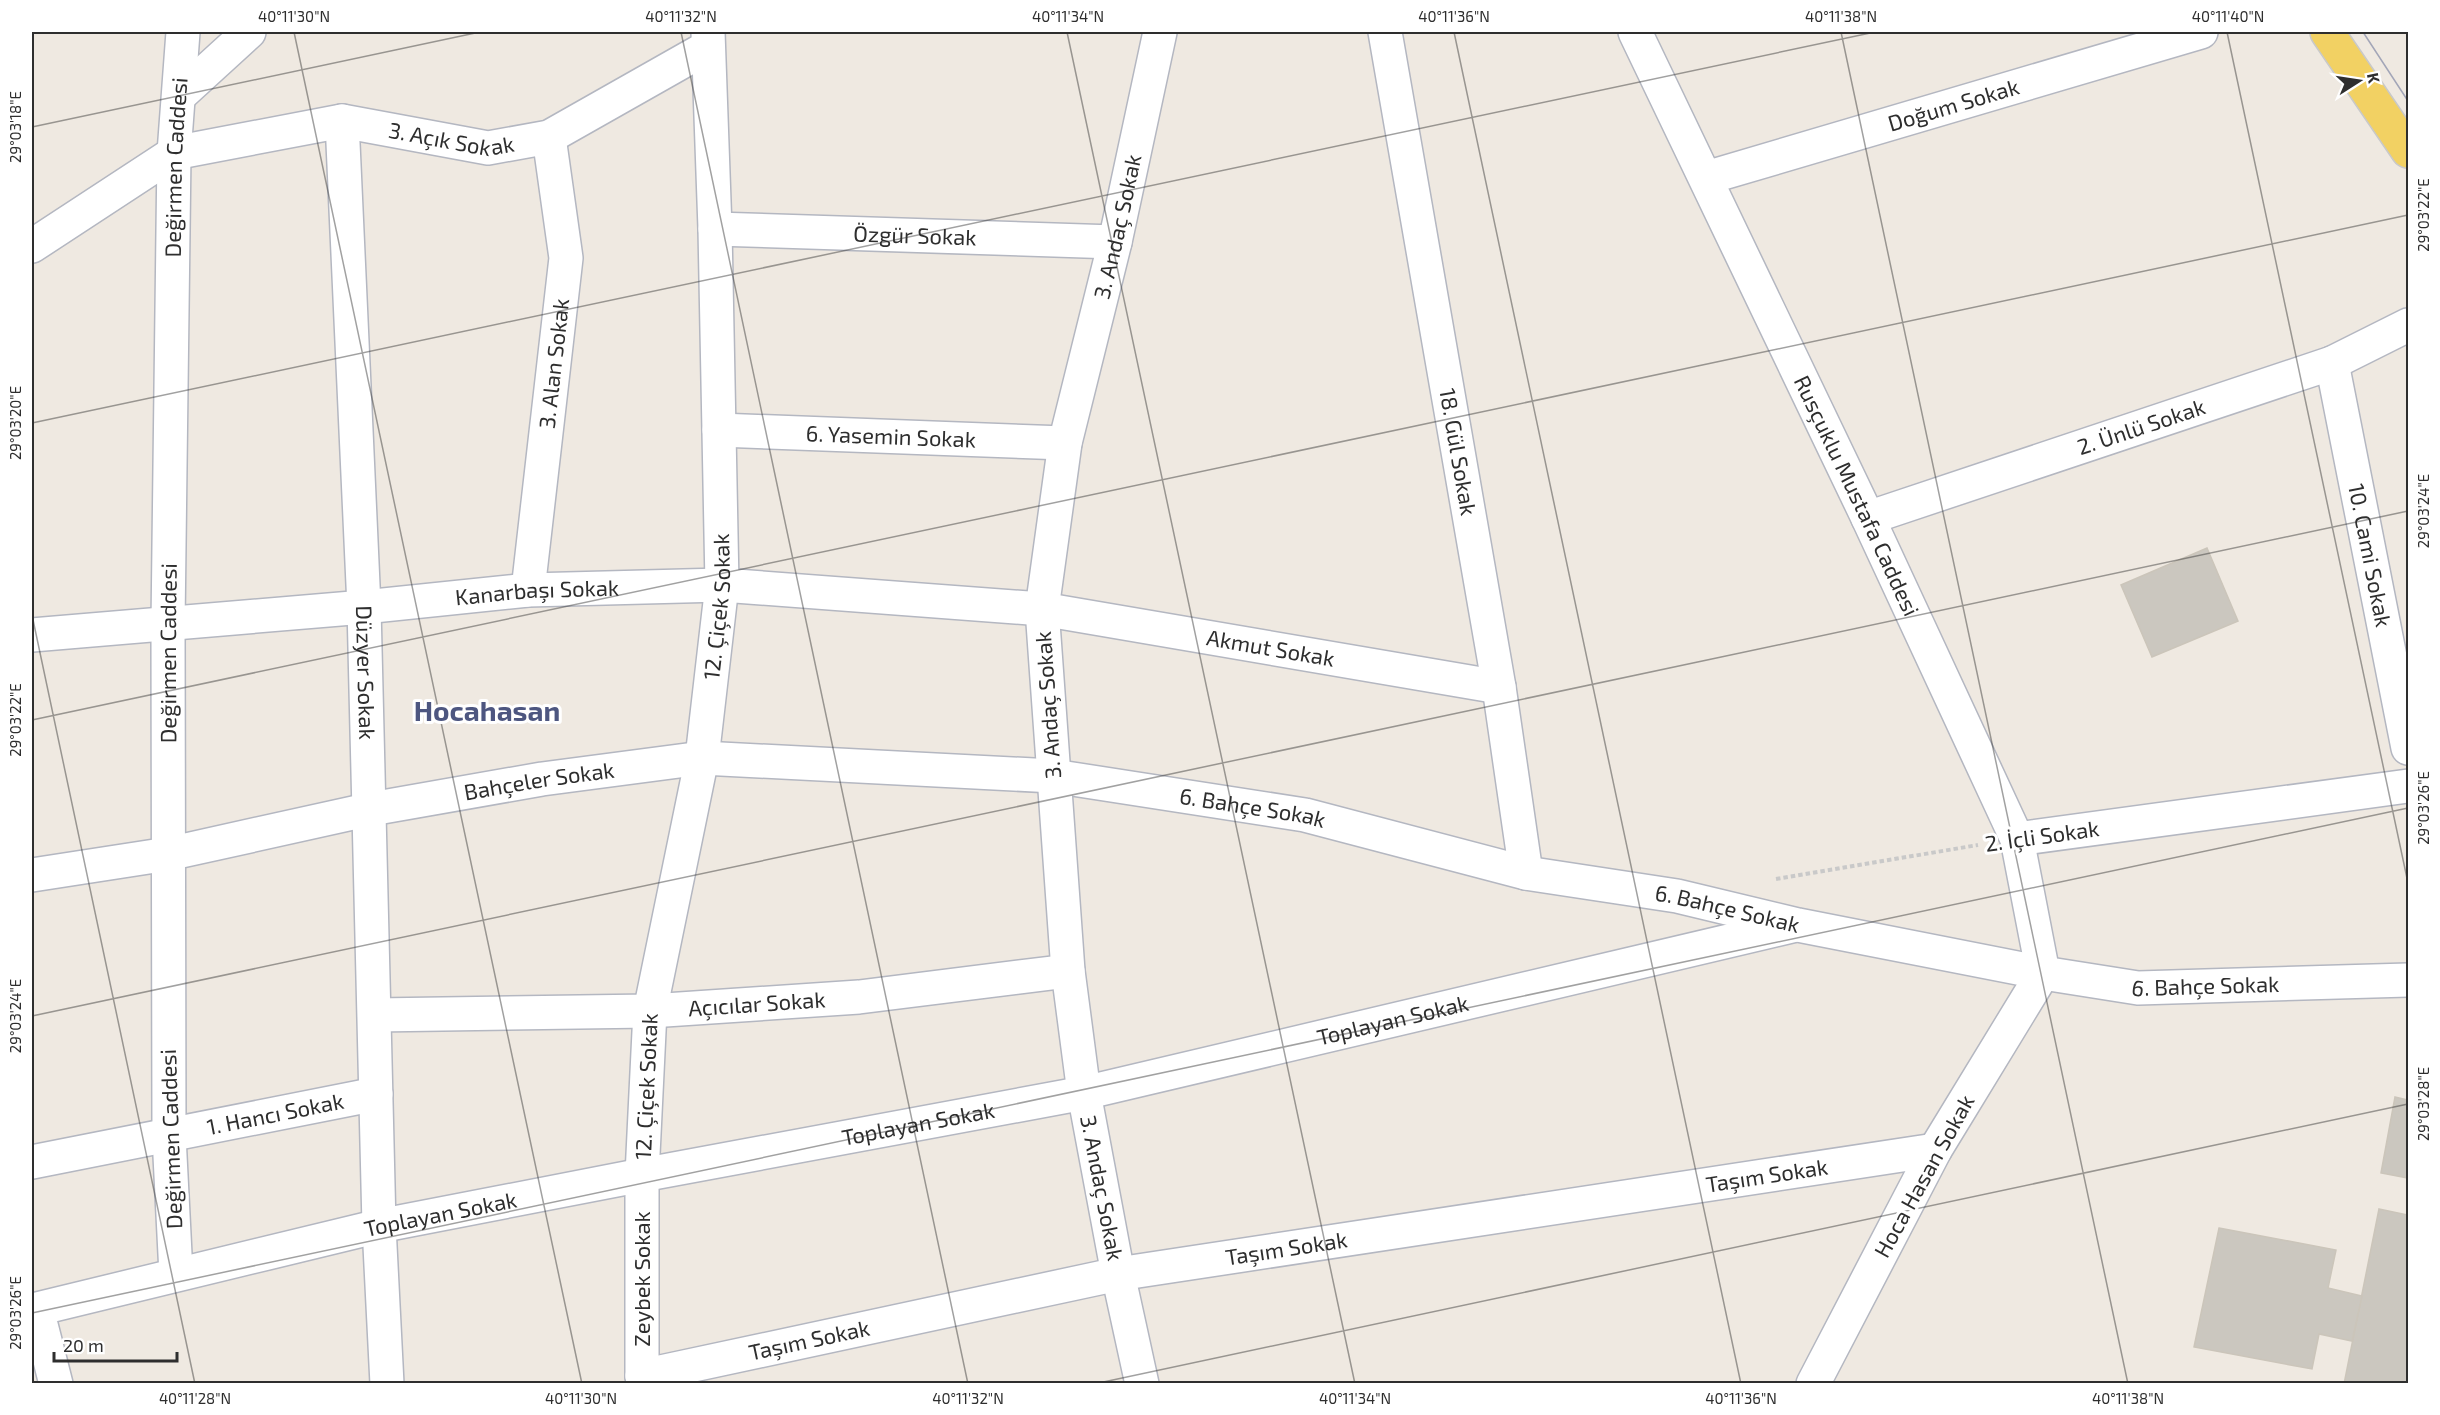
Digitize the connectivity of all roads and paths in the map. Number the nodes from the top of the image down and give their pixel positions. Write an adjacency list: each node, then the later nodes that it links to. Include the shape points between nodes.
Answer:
1 (183, 32): 9 (street, Değirmen Caddesi)
2 (249, 32): 9 (street)
3 (1160, 32): 17 (street, 3. Andaç Sokak)
4 (1385, 32): 29 (street, 18. Gül Sokak)
5 (1635, 32): 14 (street, Rusçuklu Mustafa Caddesi)
6 (2201, 32): 14 (street, Doğum Sokak)
7 (2327, 32): 12 (main road)
8 (708, 39): 11 (street, 3. Açık Sokak); 15 (street, 12. Çiçek Sokak)
9 (180, 95): 13 (street, Değirmen Caddesi)
10 (342, 121): 11 (street, 3. Açık Sokak, via 488,148); 13 (street, 3. Açık Sokak); 25 (street, Düzyer Sokak)
11 (549, 137): 24 (street, 3. Alan Sokak, via 566,258)
12 (2409, 151)
13 (174, 153): 16 (street); 27 (street, Değirmen Caddesi)
14 (1706, 178): 22 (street, Rusçuklu Mustafa Caddesi)
15 (715, 229): 17 (street, Özgür Sokak); 20 (street, 12. Çiçek Sokak)
16 (35, 242)
17 (1115, 242): 21 (street, 3. Andaç Sokak)
18 (2409, 325): 19 (street, 2. Ünlü Sokak)
19 (2332, 363): 22 (street, 2. Ünlü Sokak); 30 (street, 10. Cami Sokak)
20 (719, 430): 21 (street, 6. Yasemin Sokak); 23 (street, 12. Çiçek Sokak)
21 (1065, 443): 26 (street, 3. Andaç Sokak)
22 (1868, 518): 35 (street, Rusçuklu Mustafa Caddesi)
23 (722, 585): 24 (street, Kanarbaşı Sokak); 26 (street, Kanarbaşı Sokak); 31 (street, 12. Çiçek Sokak)
24 (528, 590): 25 (street, Kanarbaşı Sokak)
25 (364, 607): 27 (street, Kanarbaşı Sokak); 34 (street, Düzyer Sokak)
26 (1042, 609): 29 (street, Akmut Sokak); 32 (street, 3. Andaç Sokak)
27 (168, 624): 28 (street, Kanarbaşı Sokak); 36 (street, Değirmen Caddesi)
28 (32, 635)
29 (1499, 687): 37 (street, 18. Gül Sokak)
30 (2409, 748)
31 (702, 758): 32 (street, Bahçeler Sokak); 34 (street, Bahçeler Sokak, via 542,779); 44 (street, 12. Çiçek Sokak)
32 (1053, 776): 37 (street, 6. Bahçe Sokak, via 1305,815); 41 (street, 3. Andaç Sokak)
33 (2409, 786): 35 (street, 2. İçli Sokak)
34 (371, 809): 36 (street, Bahçeler Sokak); 45 (street, Düzyer Sokak)
35 (2017, 838): 39 (path, 2. İçli Sokak); 42 (street, Rusçuklu Mustafa Caddesi)
36 (168, 854): 38 (street, Bahçeler Sokak); 48 (street, Değirmen Caddesi)
37 (1526, 873): 40 (street, 6. Bahçe Sokak, via 1677,896)
38 (32, 875)
39 (1771, 880)
40 (1797, 925): 42 (street, 6. Bahçe Sokak); 46 (street, Toplayan Sokak)
41 (1068, 971): 44 (street, Açıcılar Sokak, via 859,997); 46 (street, 3. Andaç Sokak)
42 (2043, 973): 43 (street, 6. Bahçe Sokak, via 2138,988); 49 (street, Hoca Hasan Sokak)
43 (2409, 980)
44 (650, 1011): 45 (street, Açıcılar Sokak); 51 (street, 12. Çiçek Sokak)
45 (375, 1015): 47 (street, Düzyer Sokak)
46 (1084, 1093): 51 (street, Toplayan Sokak); 54 (street, 3. Andaç Sokak)
47 (376, 1094): 48 (street, 1. Hancı Sokak); 52 (street, Düzyer Sokak)
48 (169, 1136): 50 (street, 1. Hancı Sokak); 53 (street, Değirmen Caddesi)
49 (1935, 1150): 54 (street, Taşım Sokak); 59 (street, Hoca Hasan Sokak)
50 (32, 1162)
51 (642, 1174): 52 (street, Toplayan Sokak); 55 (street, Zeybek Sokak)
52 (379, 1226): 53 (street, Toplayan Sokak); 57 (street, Düzyer Sokak)
53 (176, 1274): 56 (street, Toplayan Sokak, via 37,1310)
54 (1118, 1274): 55 (street, Taşım Sokak); 58 (street, 3. Andaç Sokak)
55 (643, 1380)
56 (56, 1383)
57 (385, 1383)
58 (1142, 1383)
59 (1814, 1383)

